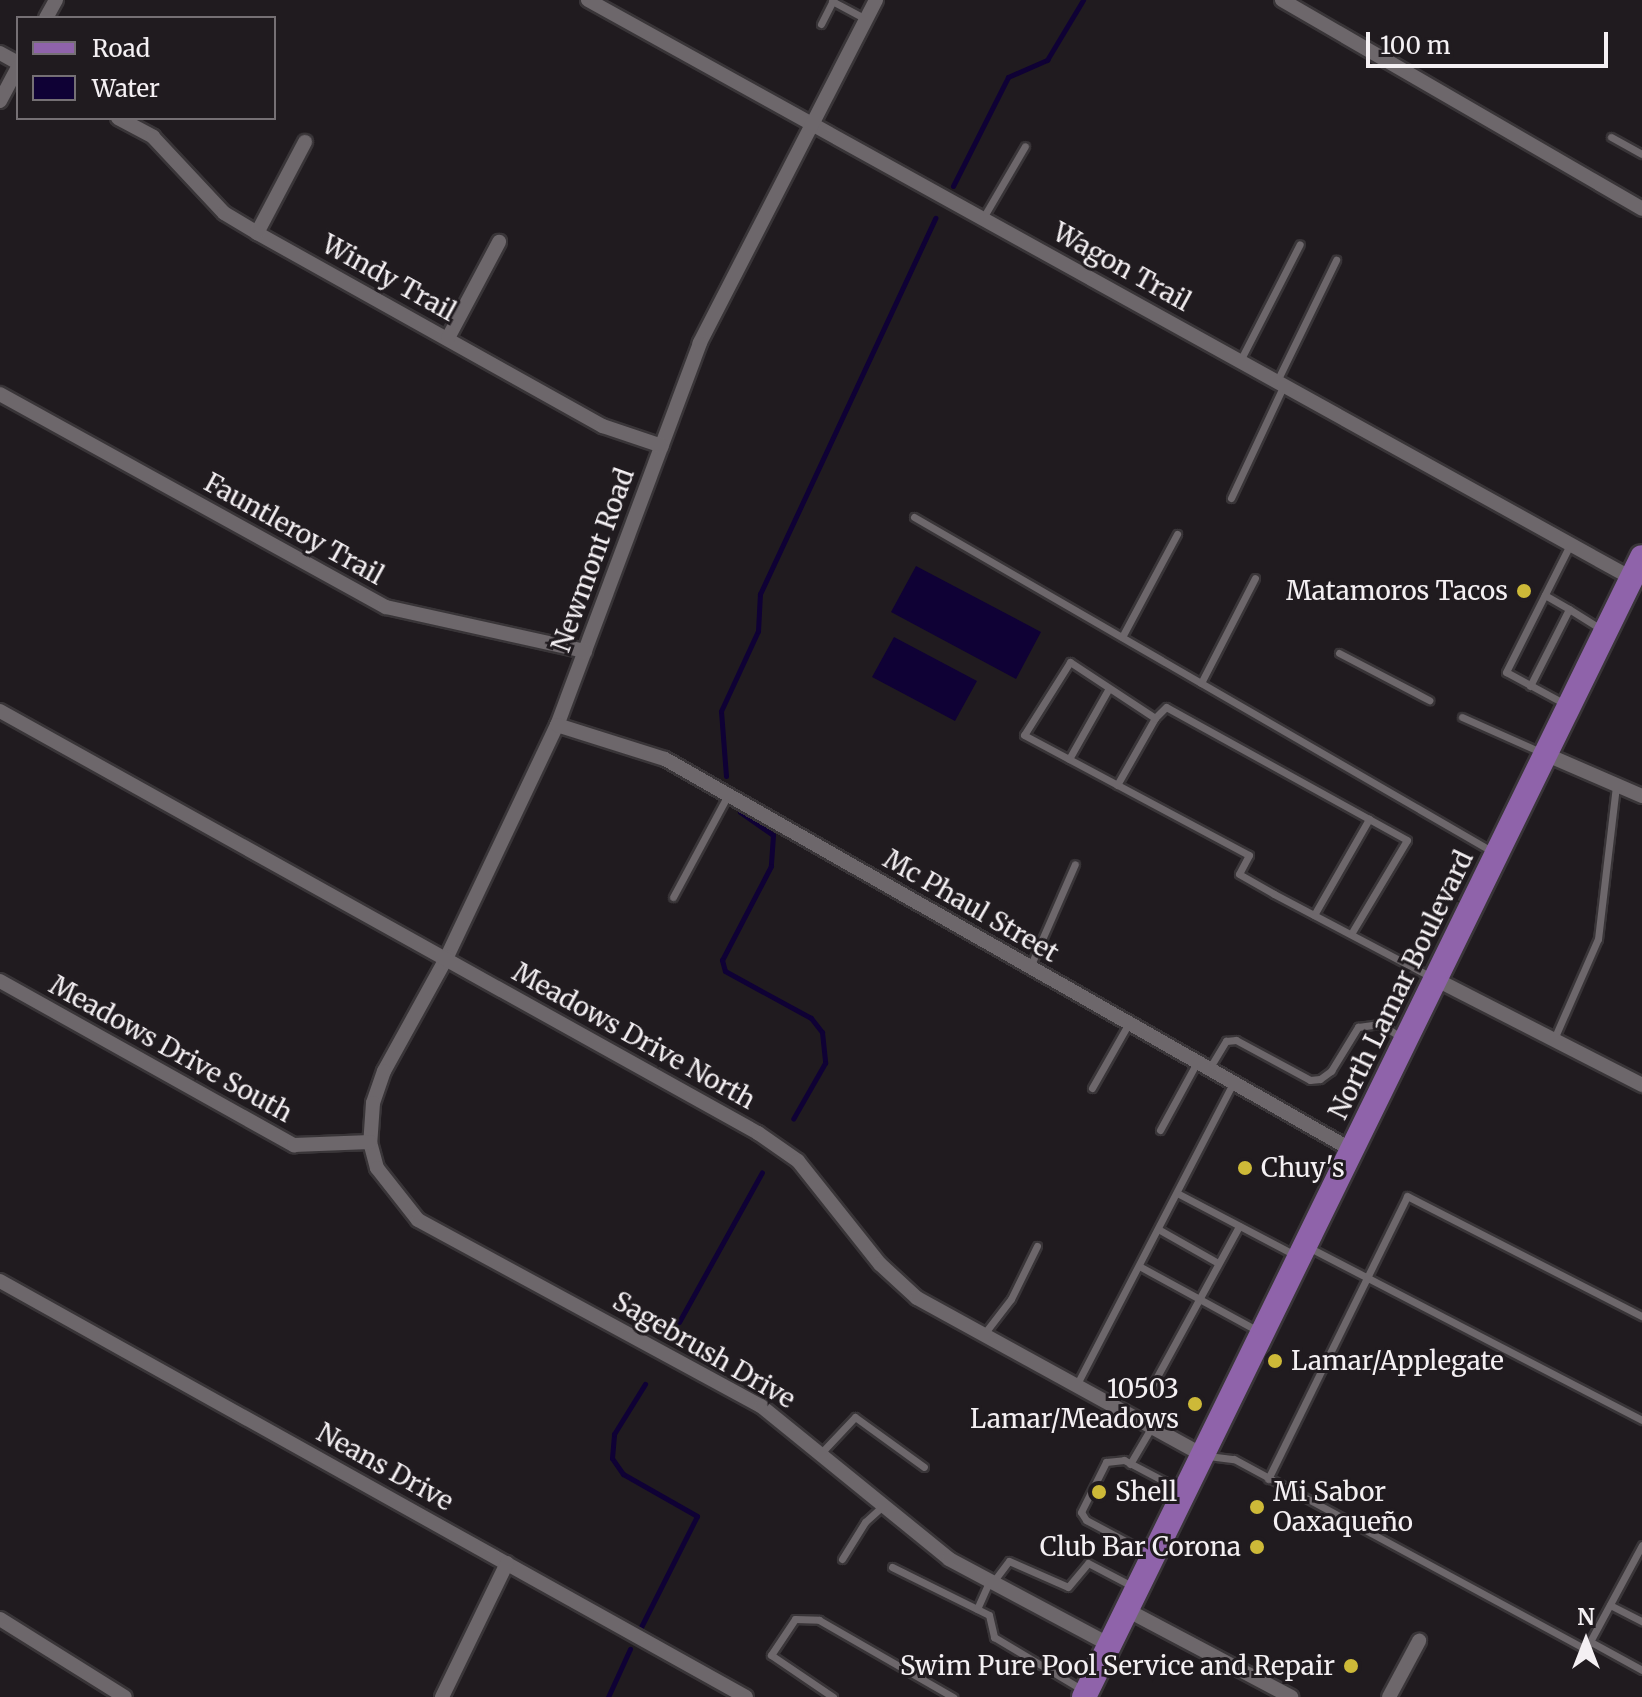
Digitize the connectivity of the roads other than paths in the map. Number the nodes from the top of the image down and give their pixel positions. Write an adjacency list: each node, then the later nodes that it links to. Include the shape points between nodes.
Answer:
1 (588, 0): 10 (street, Wagon Trail)
2 (876, 0): 5 (street, Newmont Road)
3 (1282, 0): 15 (street)
4 (832, 1): 5 (lane); 6 (lane)
5 (866, 19): 10 (street, Newmont Road)
6 (821, 24)
7 (16, 69): 8 (street)
8 (0, 101)
9 (122, 120): 17 (street, Windy Trail, via 153,137 224,213)
10 (811, 122): 16 (street, Wagon Trail); 25 (street, Newmont Road, via 700,343)
11 (1611, 137): 14 (lane)
12 (305, 142): 17 (street)
13 (1025, 146): 16 (lane)
14 (1642, 154)
15 (1642, 209)
16 (983, 218): 22 (street, Wagon Trail)
17 (257, 233): 21 (street, Windy Trail)
18 (499, 242): 21 (street)
19 (1300, 244): 22 (lane)
20 (1336, 260): 23 (lane)
21 (448, 338): 25 (street, Windy Trail, via 603,426)
22 (1240, 361): 23 (street, Wagon Trail)
23 (1281, 383): 26 (lane); 29 (street, Wagon Trail)
24 (0, 394): 36 (street, Fauntleroy Trail, via 386,607)
25 (662, 446): 36 (street, Newmont Road)
26 (1231, 498)
27 (914, 517): 35 (lane)
28 (1177, 534): 35 (lane)
29 (1571, 544): 30 (street, Wagon Trail); 32 (lane)
30 (1637, 568): 34 (main road, North Lamar Boulevard)
31 (1255, 578): 38 (lane)
32 (1545, 595): 33 (lane); 39 (lane, via 1506,672)
33 (1569, 609): 34 (lane); 39 (lane)
34 (1605, 631): 42 (main road, North Lamar Boulevard)
35 (1122, 637): 38 (lane)
36 (585, 651): 46 (street, Newmont Road)
37 (1339, 653): 41 (lane)
38 (1201, 683): 54 (lane)
39 (1530, 686): 42 (lane)
40 (1109, 688): 45 (lane); 48 (lane); 48 (lane, via 1070,662 1024,735)
41 (1429, 700)
42 (1569, 706): 47 (main road, North Lamar Boulevard)
43 (0, 711): 59 (street, Meadows Drive North)
44 (1462, 717): 47 (lane)
45 (1155, 718): 50 (lane); 53 (lane, via 1166,707)
46 (557, 725): 51 (street, Mc Phaul Street, via 665,759); 59 (street, Newmont Road)
47 (1545, 754): 49 (street); 54 (main road, North Lamar Boulevard)
48 (1069, 759): 50 (lane)
49 (1617, 784): 52 (street); 65 (lane, via 1598,939)
50 (1117, 785): 57 (lane, via 1249,855 1239,874)
51 (728, 795): 56 (lane); 60 (street, Mc Phaul Street)
52 (1642, 796)
53 (1369, 819): 57 (lane); 58 (lane, via 1407,840)
54 (1497, 854): 61 (main road, North Lamar Boulevard)
55 (1075, 864): 60 (lane)
56 (673, 897)
57 (1314, 915): 58 (lane)
58 (1351, 934): 61 (lane)
59 (447, 957): 71 (street, Newmont Road, via 384,1071 373,1103); 85 (street, Meadows Drive North, via 788,1154 880,1264 917,1298)
60 (1030, 967): 63 (street, Mc Phaul Street)
61 (1435, 979): 64 (main road, North Lamar Boulevard); 65 (street)
62 (0, 981): 71 (street, Meadows Drive South, via 294,1145)
63 (1129, 1023): 66 (street, Mc Phaul Street); 69 (lane)
64 (1406, 1040): 66 (lane, via 1380,1024 1358,1027 1331,1071 1320,1079 1310,1080 1236,1040 1226,1041); 72 (main road, North Lamar Boulevard)
65 (1554, 1040): 68 (street)
66 (1203, 1065): 67 (street, Mc Phaul Street); 70 (lane)
67 (1233, 1083): 72 (street, Mc Phaul Street); 73 (lane)
68 (1642, 1085)
69 (1092, 1088)
70 (1160, 1130)
71 (370, 1142): 90 (street, Sagebrush Drive, via 385,1181 418,1220 761,1406)
72 (1352, 1150): 77 (main road, North Lamar Boulevard)
73 (1177, 1193): 74 (lane); 75 (lane)
74 (1239, 1226): 77 (lane); 78 (lane)
75 (1158, 1229): 78 (lane); 79 (lane)
76 (1037, 1246): 85 (lane, via 1011,1299)
77 (1302, 1251): 80 (lane); 84 (main road, North Lamar Boulevard)
78 (1218, 1263): 82 (lane)
79 (1139, 1266): 82 (lane); 87 (lane)
80 (1365, 1278): 83 (lane, via 1407,1196); 88 (lane); 94 (lane)
81 (0, 1281): 100 (street, Neans Drive)
82 (1198, 1298): 84 (lane); 86 (lane)
83 (1642, 1316)
84 (1262, 1333): 91 (main road, North Lamar Boulevard)
85 (982, 1336): 87 (street, Meadows Drive North)
86 (1153, 1384)
87 (1075, 1386): 89 (street, Meadows Drive North)
88 (1642, 1420)
89 (1151, 1427): 91 (street, Meadows Drive North); 92 (lane)
90 (822, 1452): 93 (lane, via 855,1417); 96 (street, Sagebrush Drive)
91 (1202, 1455): 94 (lane, via 1234,1459); 95 (main road, North Lamar Boulevard)
92 (1130, 1464): 95 (lane); 98 (lane, via 1106,1462 1081,1512 1086,1520)
93 (924, 1467)
94 (1268, 1479): 109 (lane, via 1586,1649)
95 (1184, 1492): 98 (main road, North Lamar Boulevard)
96 (883, 1506): 99 (lane, via 865,1522); 102 (street, Sagebrush Drive, via 949,1559)
97 (1642, 1545): 104 (lane)
98 (1153, 1556): 103 (main road, North Lamar Boulevard)
99 (842, 1559)
100 (507, 1563): 114 (street); 115 (street, Neans Drive)
101 (892, 1567): 105 (lane)
102 (990, 1583): 103 (lane, via 1009,1561 1068,1587 1088,1563); 105 (lane); 110 (street, Sagebrush Drive)
103 (1132, 1599): 110 (main road, North Lamar Boulevard); 118 (street)
104 (1610, 1605): 107 (lane); 109 (lane)
105 (977, 1609): 112 (lane, via 989,1615 994,1637)
106 (0, 1619): 113 (street)
107 (1642, 1621)
108 (1419, 1641): 119 (street)
109 (1591, 1642): 111 (lane)
110 (1110, 1645): 112 (main road, North Lamar Boulevard)
111 (1642, 1670)
112 (1085, 1694)
113 (125, 1697)
114 (442, 1697)
115 (746, 1697)
116 (833, 1697): 117 (lane, via 771,1655 795,1619 819,1620)
117 (953, 1697)
118 (1291, 1697)
119 (1389, 1697)

